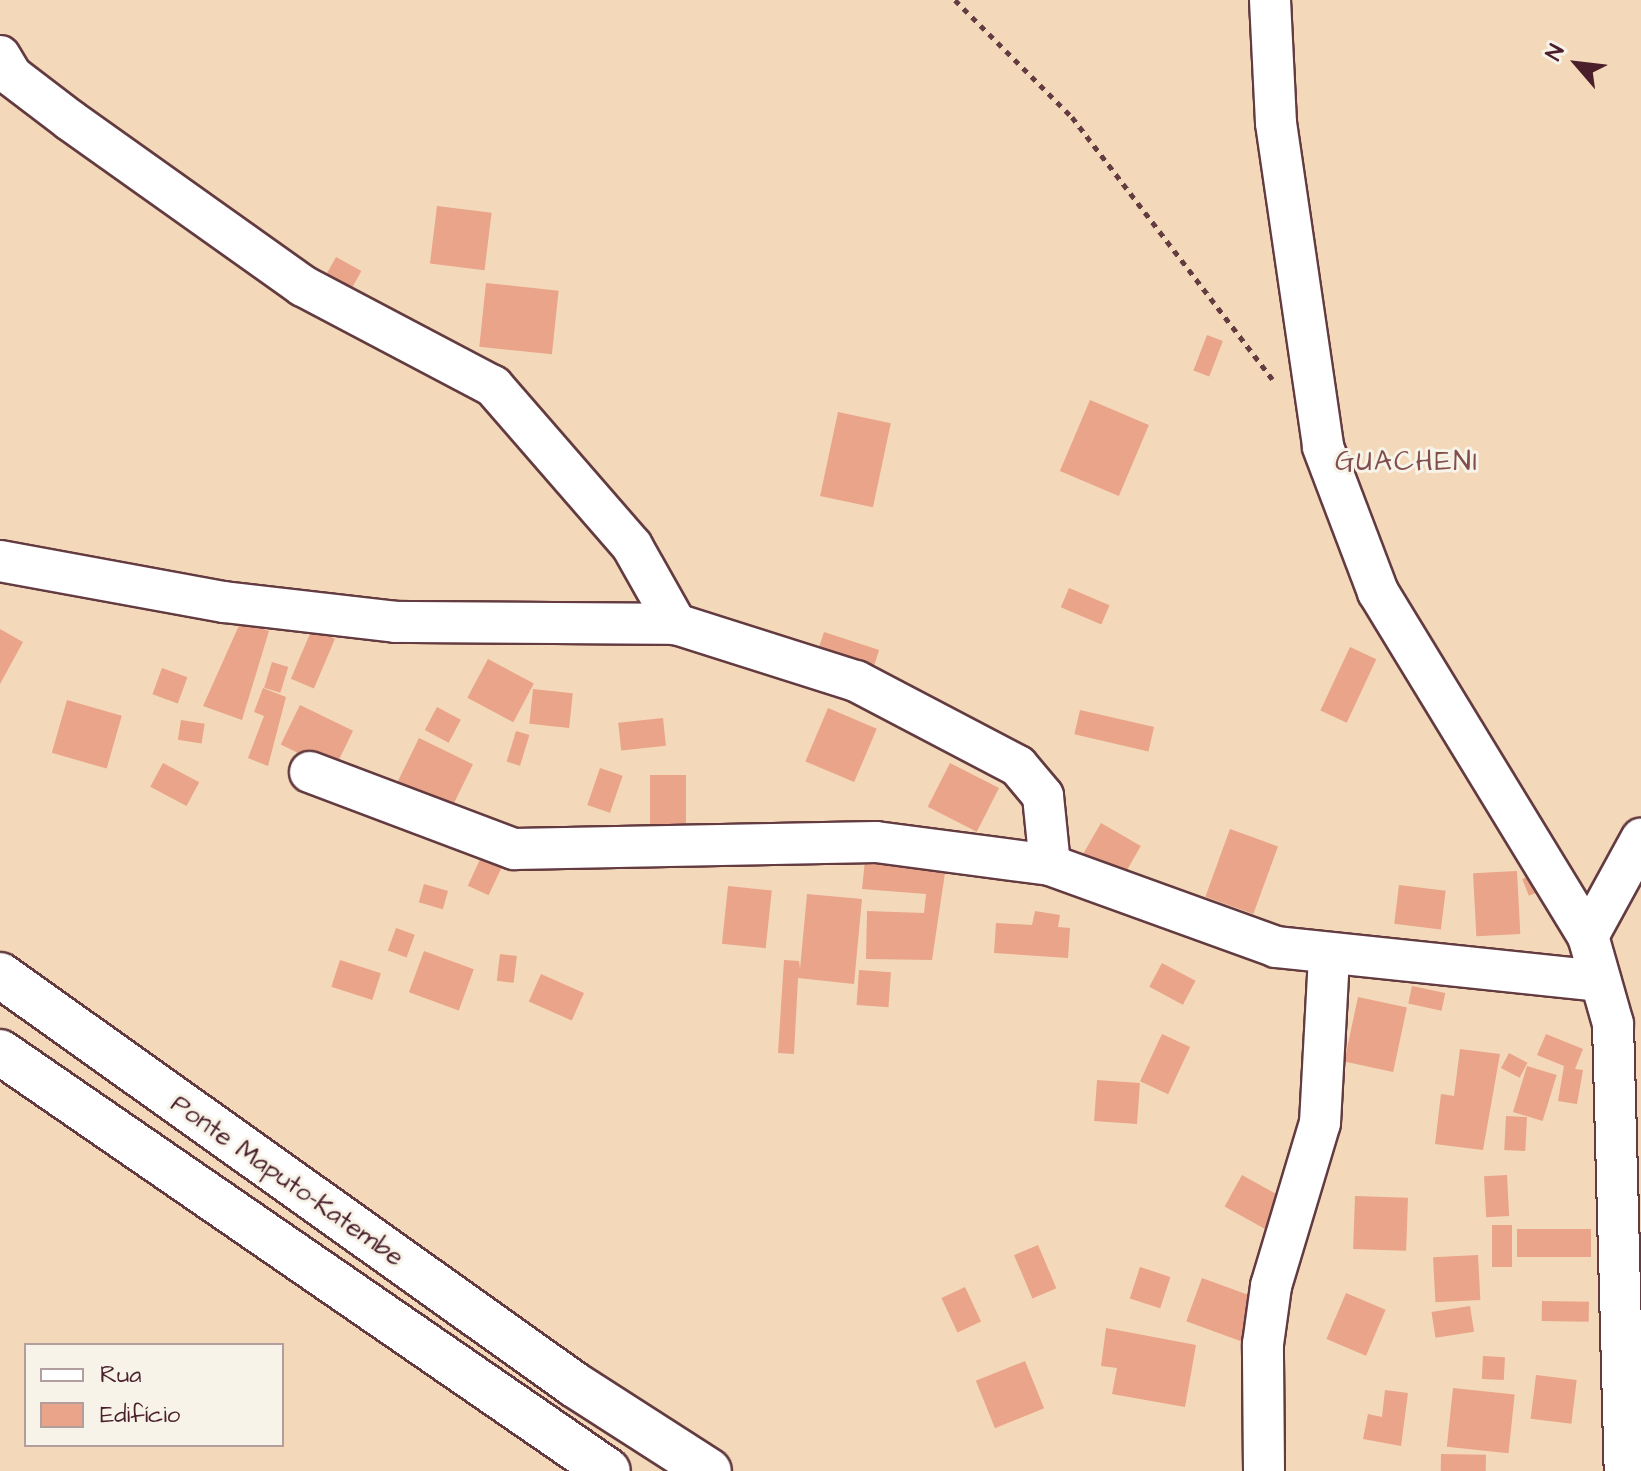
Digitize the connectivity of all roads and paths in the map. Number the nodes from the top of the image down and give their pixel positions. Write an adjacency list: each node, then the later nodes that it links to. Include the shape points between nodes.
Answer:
1 (955, 0): 4 (path, via 1072,117)
2 (1270, 0): 10 (street, via 1276,123 1323,447 1378,592)
3 (0, 56): 6 (street, via 12,76 71,121 303,286 493,386 632,546)
4 (1275, 384)
5 (0, 561): 6 (street, via 224,602 396,622)
6 (676, 624): 9 (street, via 856,681 1018,766 1043,796)
7 (310, 772): 9 (street, via 514,849 876,842)
8 (1641, 839): 10 (street)
9 (1050, 865): 11 (street, via 1218,931)
10 (1588, 936): 13 (street)
11 (1329, 957): 13 (street); 18 (street, via 1320,1123 1271,1286 1263,1344)
12 (0, 975): 17 (highway, Ponte Maputo-Katembe, via 575,1385)
13 (1600, 981): 14 (street)
14 (1627, 1024): 19 (street)
15 (0, 1052): 16 (highway)
16 (608, 1471)
17 (709, 1471)
18 (1264, 1471)
19 (1625, 1471)

